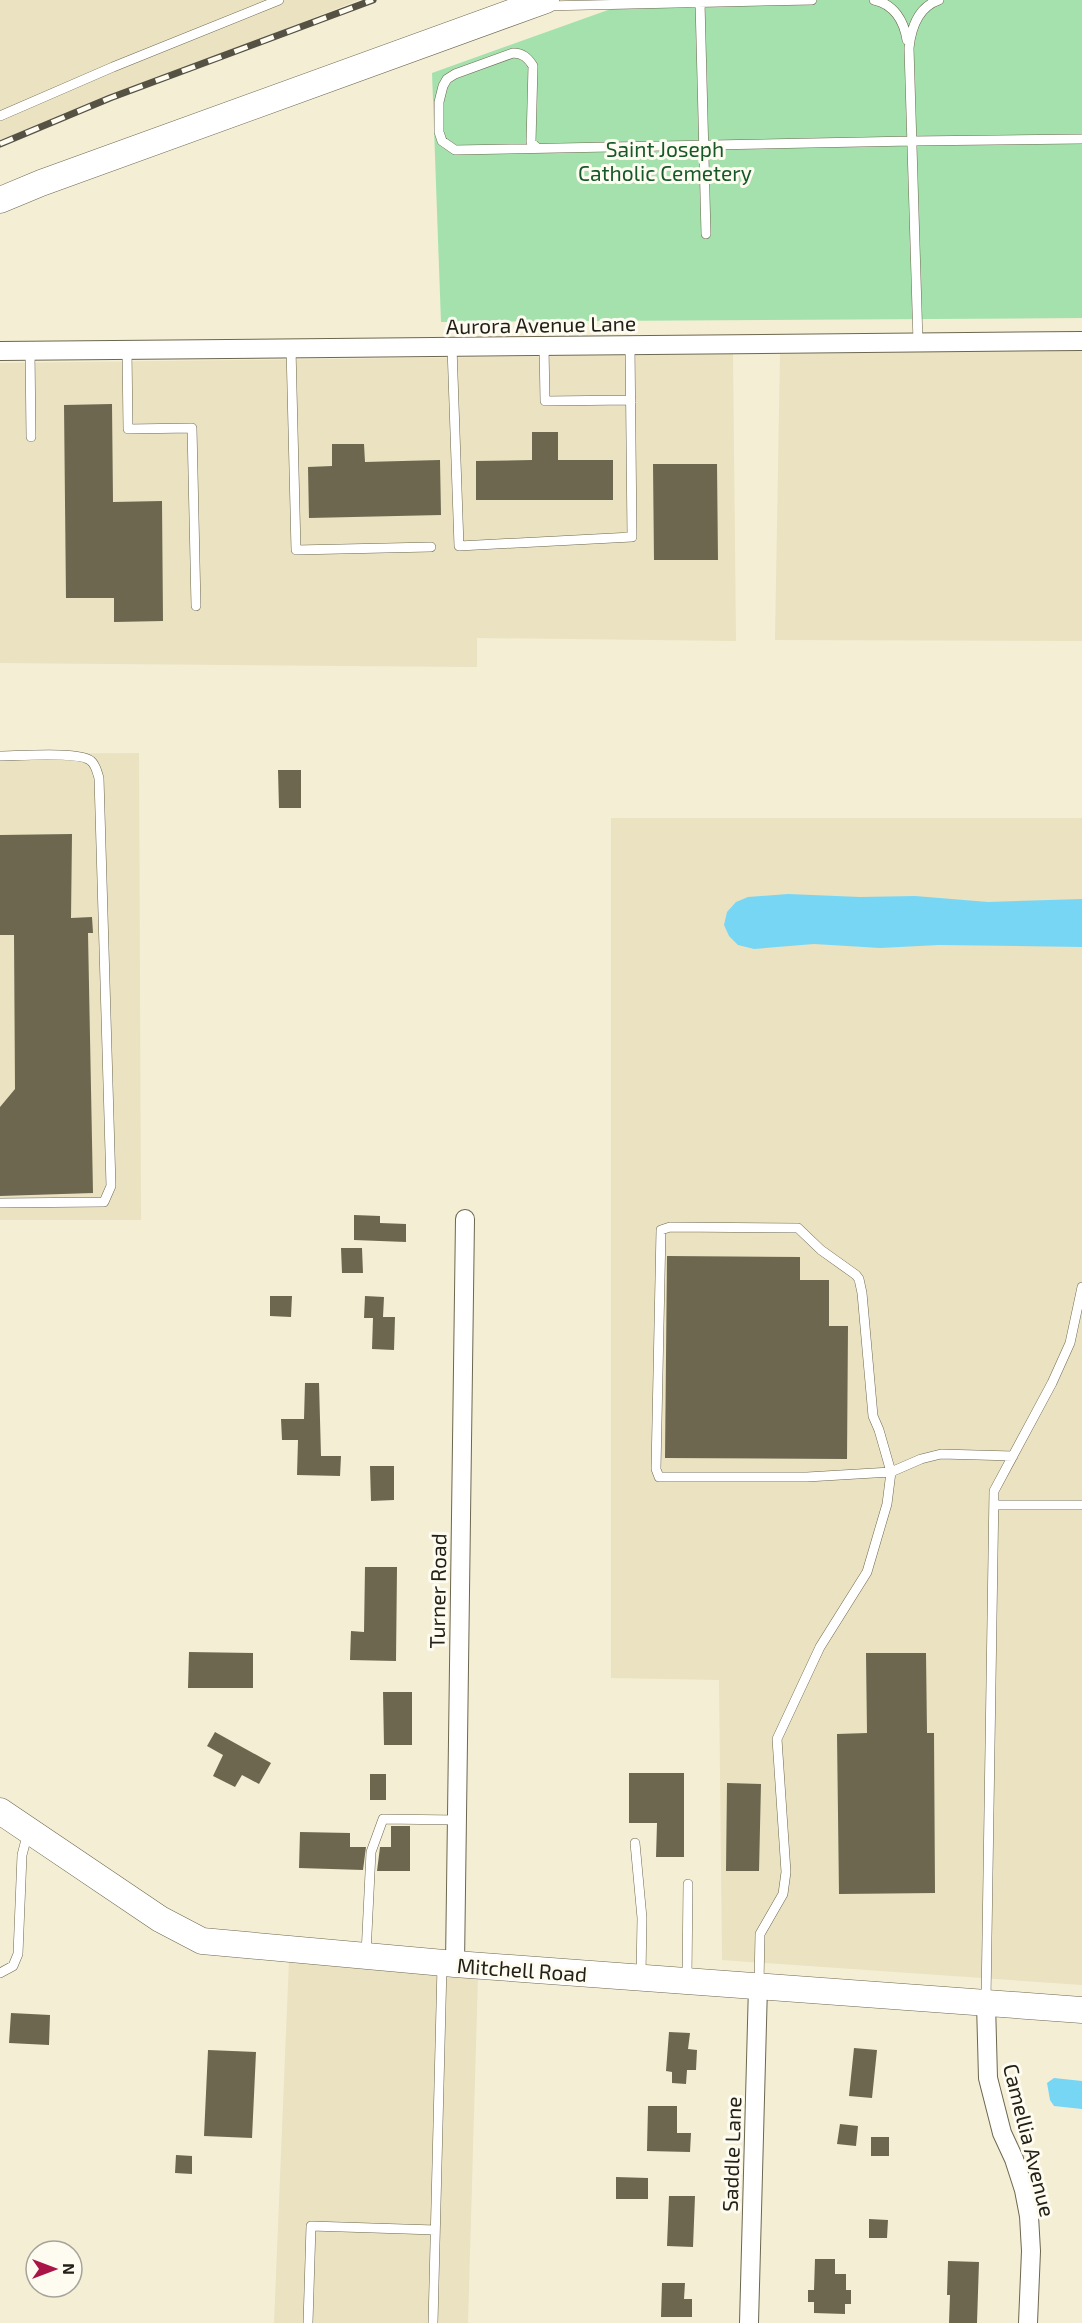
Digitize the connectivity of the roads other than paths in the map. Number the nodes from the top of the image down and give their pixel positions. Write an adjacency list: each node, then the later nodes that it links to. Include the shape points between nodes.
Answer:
1 (279, 0): 8 (lane)
2 (812, 0): 5 (lane)
3 (878, 0): 7 (lane, via 902,21)
4 (934, 1): 7 (lane, via 912,28)
5 (700, 2): 6 (lane); 11 (lane)
6 (538, 3): 13 (street)
7 (909, 48): 10 (lane)
8 (0, 116)
9 (1082, 140): 10 (lane)
10 (912, 141): 11 (lane); 16 (lane)
11 (704, 145): 12 (lane); 14 (lane)
12 (536, 147): 12 (lane, via 531,142 533,66 526,57 513,53 447,79 439,102 439,132 447,146 455,150)
13 (0, 201)
14 (706, 234)
15 (1082, 341): 16 (street, Aurora Avenue Lane)
16 (918, 342): 17 (street, Aurora Avenue Lane)
17 (630, 345): 18 (street, Aurora Avenue Lane); 24 (lane)
18 (544, 346): 19 (street, Aurora Avenue Lane); 24 (lane, via 545,401)
19 (452, 347): 20 (street, Aurora Avenue Lane); 24 (lane, via 459,546 632,537)
20 (291, 348): 22 (street, Aurora Avenue Lane); 26 (lane, via 296,550)
21 (30, 350): 22 (street, Aurora Avenue Lane); 23 (street, Aurora Avenue Lane); 25 (lane)
22 (127, 350): 27 (lane, via 128,429 192,428)
23 (0, 351)
24 (631, 400)
25 (32, 437)
26 (431, 547)
27 (196, 606)
28 (0, 756): 29 (lane, via 78,755 96,766 111,1186 104,1202)
29 (0, 1203)
30 (465, 1219): 37 (street, Turner Road)
31 (1082, 1287): 32 (lane, via 1070,1343)
32 (1013, 1456): 33 (lane, via 940,1454); 34 (lane, via 994,1491)
33 (891, 1472): 33 (lane, via 807,1477 659,1477 656,1469 661,1230 798,1228 856,1275 862,1293 873,1416); 46 (lane, via 887,1504 867,1572 820,1647 777,1739 786,1872 783,1894 760,1934)
34 (994, 1505): 35 (lane); 47 (lane)
35 (1082, 1505)
36 (0, 1811): 38 (street, Mitchell Road)
37 (457, 1820): 41 (lane, via 383,1819 371,1852); 42 (street, Turner Road)
38 (29, 1830): 41 (street, Mitchell Road, via 160,1919 202,1941); 43 (lane, via 22,1855 18,1954 13,1966)
39 (635, 1843): 44 (lane, via 642,1918)
40 (688, 1884): 45 (lane)
41 (366, 1956): 42 (street, Mitchell Road)
42 (449, 1964): 44 (street, Mitchell Road); 49 (lane)
43 (0, 1973)
44 (641, 1977): 45 (street, Mitchell Road)
45 (687, 1981): 46 (street, Mitchell Road)
46 (758, 1986): 47 (street, Mitchell Road); 52 (street, Saddle Lane)
47 (986, 2003): 48 (street, Mitchell Road); 53 (street, Camellia Avenue, via 988,2078 1029,2216)
48 (1082, 2010)
49 (435, 2230): 50 (lane, via 311,2226); 51 (lane)
50 (308, 2323)
51 (433, 2323)
52 (748, 2323)
53 (1029, 2323)

